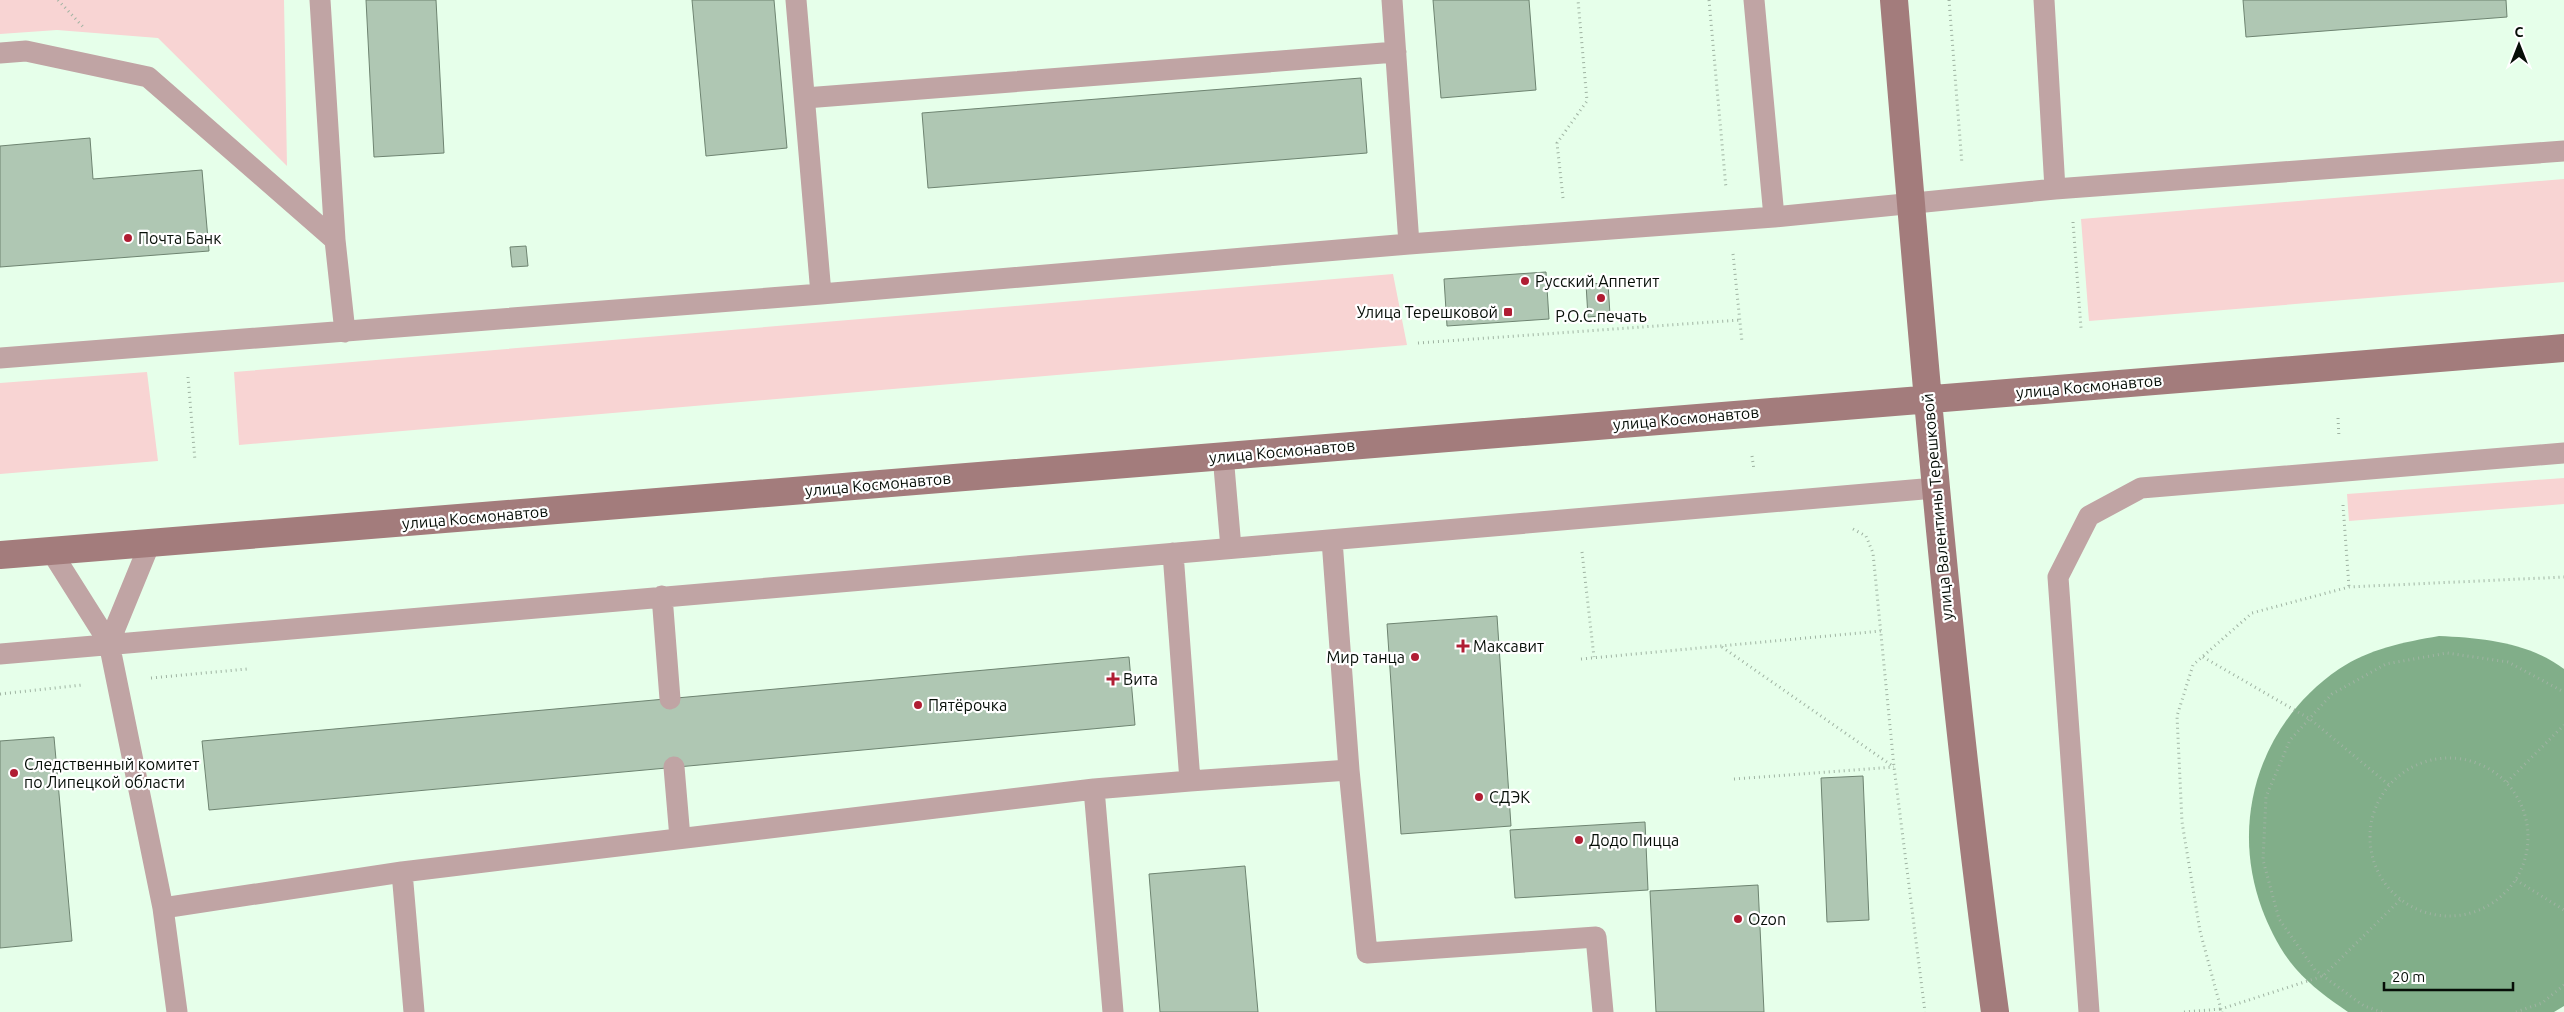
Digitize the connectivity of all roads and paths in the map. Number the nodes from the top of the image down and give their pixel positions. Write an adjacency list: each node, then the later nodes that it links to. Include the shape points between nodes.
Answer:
1 (320, 0): 20 (lane)
2 (796, 0): 12 (lane)
3 (1392, 0): 10 (lane)
4 (1578, 0): 16 (path, via 1587,101 1557,144)
5 (1709, 0): 19 (path)
6 (1754, 0): 18 (lane)
7 (1894, 0): 17 (main road, улица Валентины Терешковой)
8 (1950, 0): 14 (path)
9 (2044, 0): 15 (lane)
10 (1396, 52): 12 (lane); 21 (lane)
11 (0, 53): 20 (lane, via 26,51 148,77)
12 (805, 98): 22 (lane)
13 (2564, 151): 15 (lane)
14 (1962, 170)
15 (2062, 188): 17 (lane); 24 (path)
16 (1563, 201)
17 (1911, 204): 18 (lane); 31 (main road, улица Валентины Терешковой)
18 (1774, 217): 19 (lane)
19 (1729, 221): 21 (lane); 23 (path)
20 (335, 240): 25 (lane)
21 (1409, 244): 22 (lane)
22 (821, 294): 25 (lane)
23 (1740, 320): 26 (path); 27 (path)
24 (2081, 328)
25 (345, 332): 29 (lane)
26 (1742, 342)
27 (1418, 343)
28 (2564, 348): 31 (main road, улица Космонавтов)
29 (0, 358)
30 (188, 377): 34 (path)
31 (1927, 399): 33 (main road, улица Космонавтов); 35 (main road, улица Валентины Терешковой)
32 (2564, 453): 85 (lane, via 2141,488 2089,516 2058,577)
33 (1223, 455): 39 (main road, улица Космонавтов); 40 (lane)
34 (195, 461)
35 (1935, 488): 38 (lane); 84 (main road, улица Валентины Терешковой, via 1973,855)
36 (2343, 499): 46 (path)
37 (1849, 527): 48 (path, via 1866,536 1873,553)
38 (1332, 540): 40 (lane); 64 (lane)
39 (150, 543): 42 (main road, улица Космонавтов); 49 (lane)
40 (1231, 548): 43 (lane)
41 (1581, 548): 53 (path)
42 (51, 551): 44 (main road, улица Космонавтов); 49 (lane)
43 (1173, 553): 47 (lane); 66 (lane)
44 (0, 555)
45 (2564, 577): 46 (path)
46 (2349, 587): 52 (path, via 2252,613)
47 (662, 596): 49 (lane); 59 (lane)
48 (1881, 631): 50 (path); 63 (path)
49 (109, 643): 51 (lane); 56 (lane)
50 (1721, 646): 53 (path); 63 (path)
51 (0, 654)
52 (2203, 656): 60 (path); 78 (path, via 2193,665 2177,716 2182,822 2200,931)
53 (1594, 657): 54 (path)
54 (1581, 659)
55 (254, 669): 56 (path)
56 (116, 681): 58 (path); 74 (lane)
57 (2564, 692): 60 (path, via 2508,662 2446,653 2386,664 2332,694)
58 (0, 694)
59 (670, 699)
60 (2310, 719): 68 (path); 76 (path, via 2290,740 2266,797 2263,860 2279,919 2315,970)
61 (2564, 725): 67 (path)
62 (674, 767): 70 (lane)
63 (1894, 767): 65 (path); 83 (path)
64 (1349, 770): 66 (lane); 82 (lane, via 1367,953 1596,937)
65 (1734, 779)
66 (1190, 781): 69 (lane)
67 (2507, 782): 68 (path, via 2485,767 2460,759 2434,760 2410,768); 72 (path, via 2521,804 2528,830 2527,856)
68 (2390, 784): 73 (path, via 2376,807 2370,832 2372,858 2382,881)
69 (1094, 789): 70 (lane); 81 (lane)
70 (680, 838): 71 (lane)
71 (402, 872): 74 (lane); 80 (lane)
72 (2516, 880): 73 (path, via 2498,900 2475,913 2440,916 2423,913); 75 (path)
73 (2400, 900): 76 (path)
74 (163, 908): 79 (lane)
75 (2564, 910)
76 (2323, 976): 78 (path); 87 (path, via 2364,1006)
77 (2564, 985): 88 (path, via 2542,1003)
78 (2222, 1011): 86 (path)
79 (177, 1012)
80 (414, 1012)
81 (1113, 1012)
82 (1603, 1012)
83 (1926, 1012)
84 (1995, 1012)
85 (2090, 1012)
86 (2184, 1012)
87 (2382, 1012)
88 (2516, 1012)

